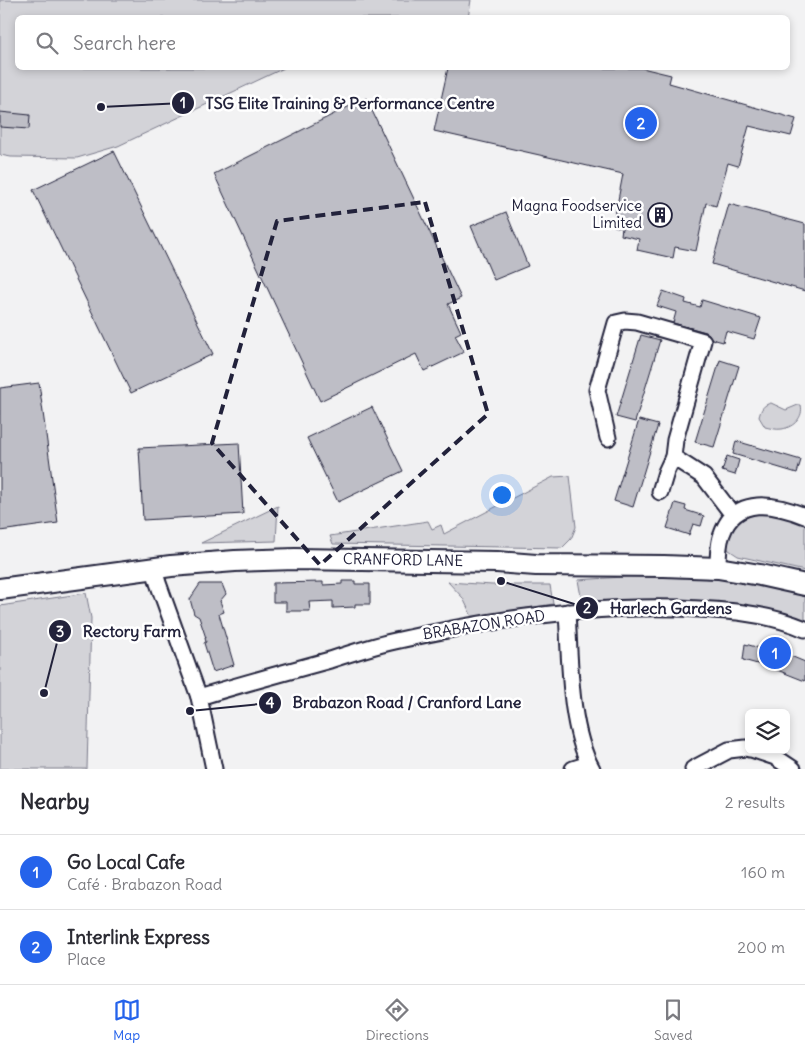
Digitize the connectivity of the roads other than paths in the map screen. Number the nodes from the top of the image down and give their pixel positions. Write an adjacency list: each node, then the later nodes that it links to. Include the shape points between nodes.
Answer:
1 (608, 438): 2 (street, via 598,390 616,323 637,322 703,341)
2 (673, 457): 3 (street); 4 (street, via 704,477)
3 (660, 492)
4 (733, 515): 5 (street, via 753,506 777,506); 6 (street, via 722,534)
5 (805, 516)
6 (718, 568): 7 (street, CRANFORD LANE, via 295,559 201,563); 8 (street, CRANFORD LANE)
7 (154, 569): 9 (street, CRANFORD LANE); 12 (street)
8 (805, 585)
9 (0, 589)
10 (567, 612): 11 (street, BRABAZON ROAD, via 644,607 735,611); 12 (street, BRABAZON ROAD, via 480,624 394,641); 15 (street, via 573,701 580,737)
11 (805, 629)
12 (199, 697): 16 (street)
13 (745, 748): 18 (street, via 729,750)
14 (767, 754): 19 (street)
15 (591, 766): 17 (street)
16 (214, 769)
17 (573, 769)
18 (693, 769)
19 (793, 769)

